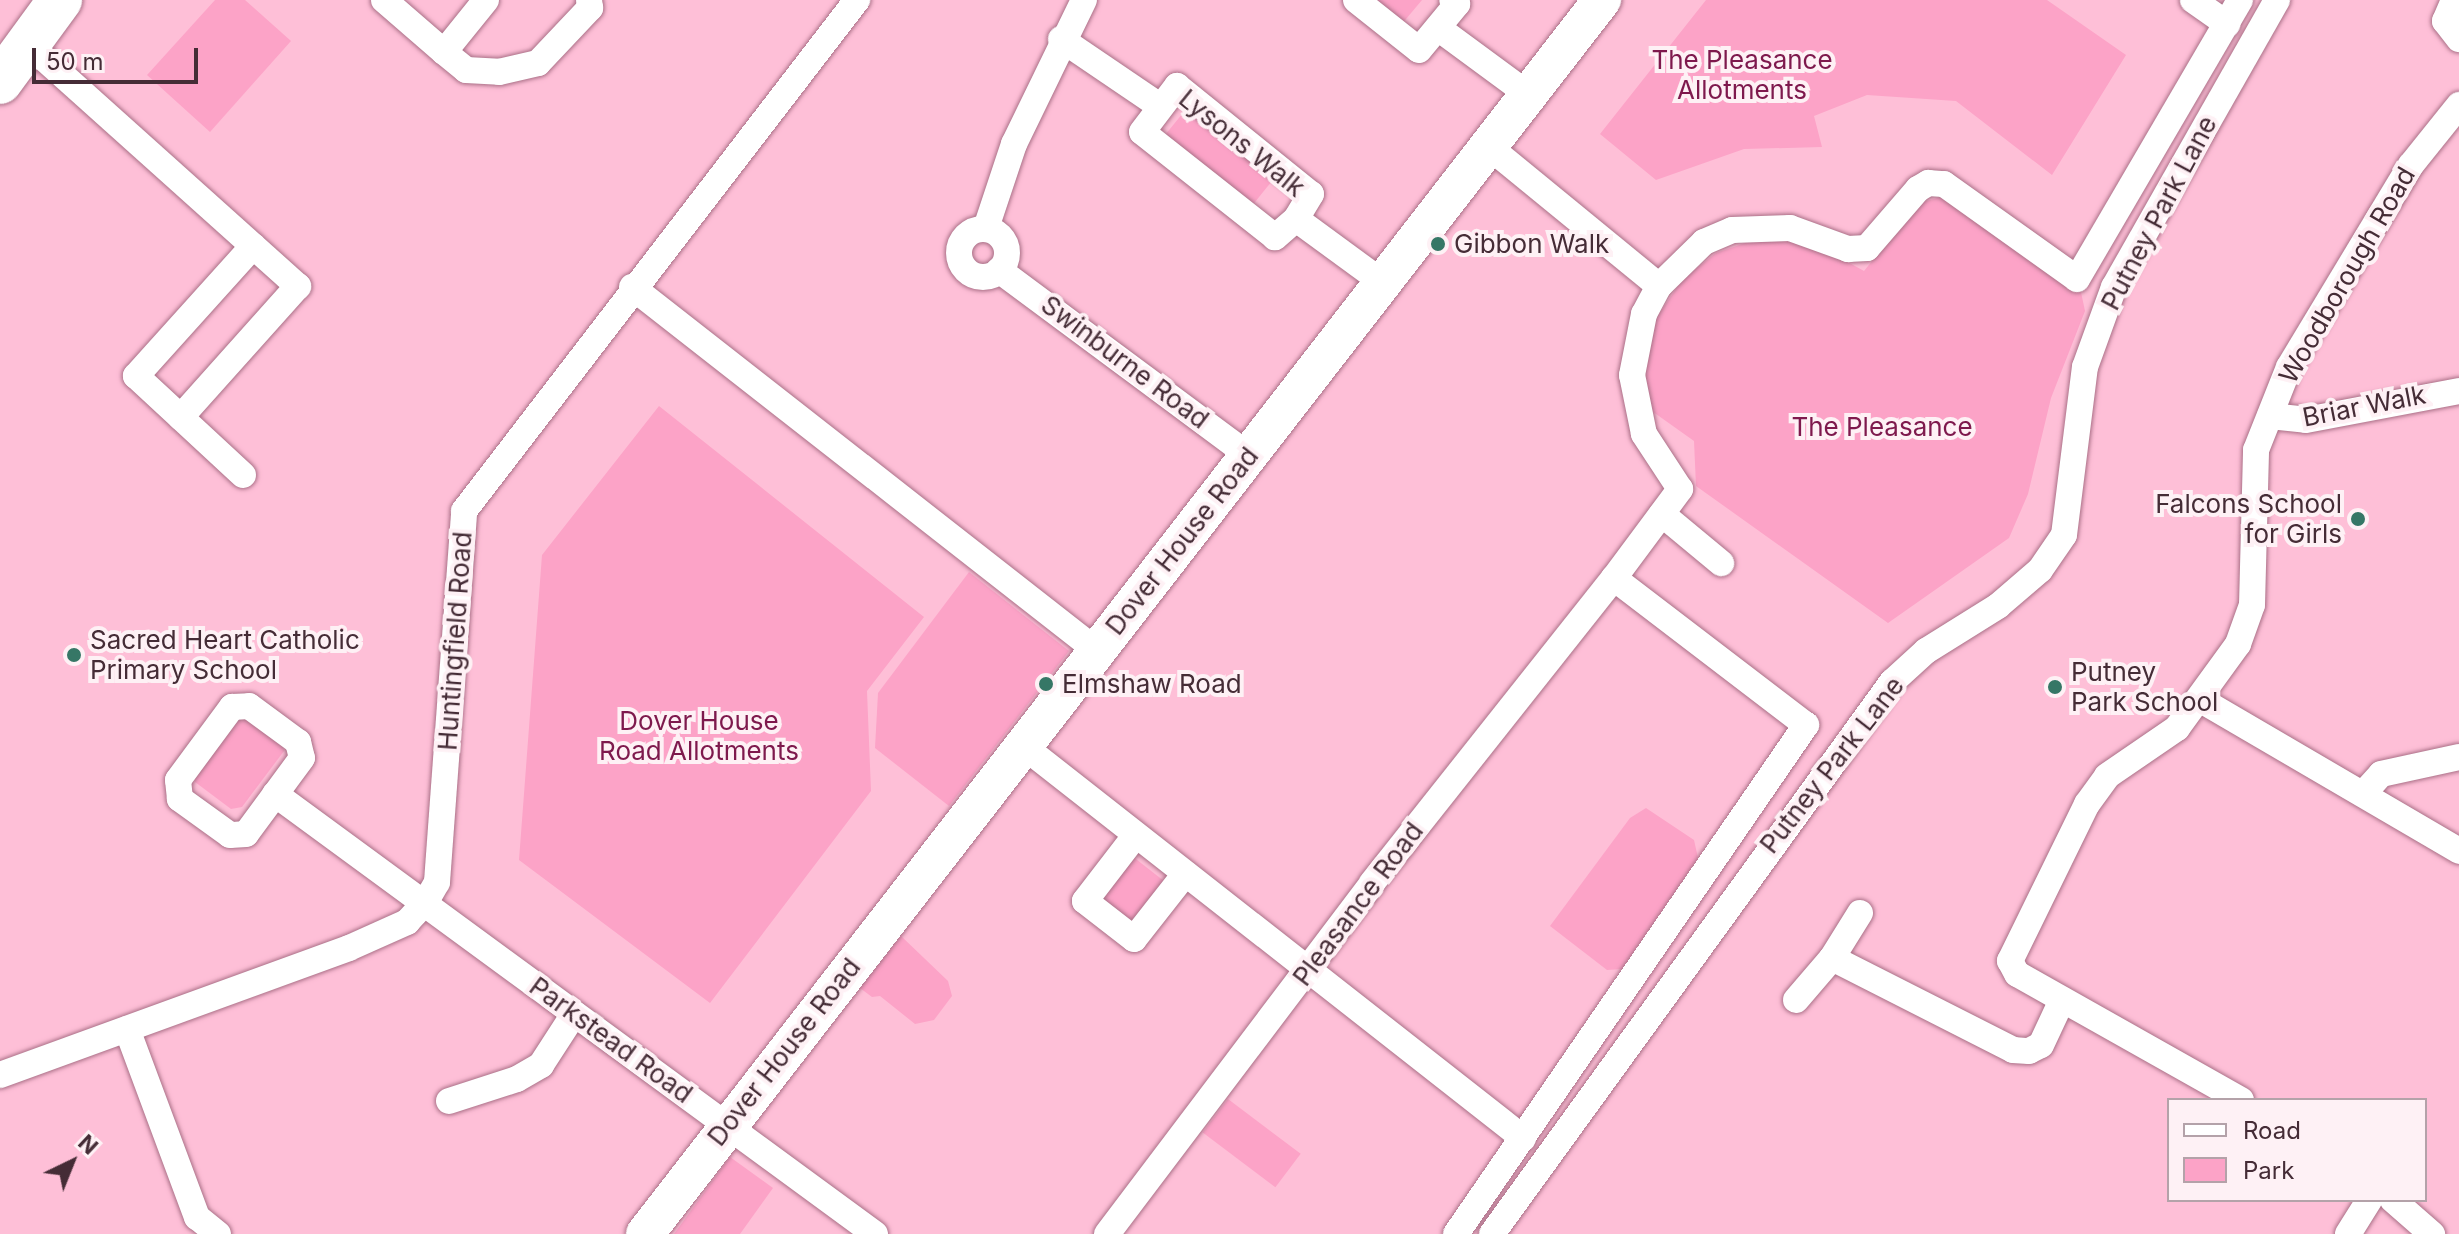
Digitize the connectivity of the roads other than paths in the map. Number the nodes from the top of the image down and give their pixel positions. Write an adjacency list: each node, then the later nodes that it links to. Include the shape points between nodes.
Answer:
1 (60, 0): 18 (highway)
2 (384, 0): 19 (street)
3 (486, 0): 19 (street)
4 (589, 0): 19 (street, via 590,8 538,63 499,72 466,70)
5 (857, 0): 31 (street, Huntingfield Road)
6 (1084, 0): 16 (street, Swinburne Road)
7 (1356, 0): 15 (street, via 1419,50)
8 (1452, 0): 15 (street, via 1457,4)
9 (1602, 0): 21 (street, Dover House Road)
10 (2193, 0): 14 (street)
11 (2240, 0): 14 (street)
12 (2277, 0): 69 (street, Putney Park Lane, via 2114,287 2085,367 2064,535 2030,579 1926,651 1892,682)
13 (2454, 0): 17 (street, via 2445,21)
14 (2227, 24): 30 (street, via 2077,279 1944,184 1928,183 1867,248 1848,249 1790,228 1732,230 1704,242)
15 (1438, 28): 21 (street)
16 (1061, 39): 22 (street, Lysons Walk); 26 (street, Swinburne Road, via 1014,144)
17 (2459, 39)
18 (28, 44): 20 (highway); 27 (street)
19 (444, 52)
20 (0, 82)
21 (1529, 95): 24 (street, Dover House Road)
22 (1158, 105): 25 (street, Lysons Walk, via 1177,86 1311,194); 25 (street, Lysons Walk, via 1142,132 1275,237)
23 (2459, 105): 33 (street, Woodborough Road, via 2411,165 2289,367)
24 (1489, 147): 29 (street, Dover House Road); 30 (street)
25 (1296, 219): 29 (street, Lysons Walk)
26 (986, 228): 28 (street, via 1005,243 1007,258); 28 (street, Swinburne Road, via 965,238 961,260 977,276)
27 (253, 246): 34 (street, via 136,376); 34 (street, via 298,286)
28 (999, 270): 35 (street, Swinburne Road)
29 (1382, 282): 35 (street, Dover House Road)
30 (1659, 286): 37 (street, via 1644,314 1632,375 1644,434 1680,489)
31 (632, 287): 40 (street); 49 (street, Huntingfield Road, via 464,511 437,882)
32 (2459, 391): 33 (street, Briar Walk, via 2306,420)
33 (2270, 416): 41 (street, Woodborough Road, via 2256,450 2252,481 2252,605 2238,644)
34 (181, 417): 36 (street)
35 (1249, 456): 40 (street, Dover House Road)
36 (243, 475)
37 (1662, 514): 38 (street); 39 (street)
38 (1721, 563)
39 (1614, 578): 52 (street, Pleasance Road); 61 (street, Putney Park Lane, via 1806,725)
40 (1096, 650): 42 (street, Dover House Road)
41 (2201, 700): 44 (street); 54 (street, Woodborough Road, via 2177,728 2107,776 2087,804 2015,949 2010,967)
42 (1022, 745): 46 (street); 60 (street, Dover House Road)
43 (2459, 757): 44 (street, via 2381,774)
44 (2364, 793): 47 (street)
45 (275, 794): 45 (street, via 302,758 298,742 249,706 232,707 178,780 180,799 230,835 246,834); 49 (street, Parkstead Road)
46 (1135, 836): 48 (street); 48 (street, via 1085,901 1134,939)
47 (2459, 851)
48 (1185, 874): 52 (street)
49 (425, 903): 55 (street, Parkstead Road); 56 (street, via 407,922 349,948)
50 (1860, 913): 51 (street)
51 (1832, 958): 53 (street); 54 (street, via 2013,1050 2041,1045)
52 (1307, 970): 61 (street); 67 (street, Pleasance Road)
53 (1796, 1000)
54 (2062, 1000): 58 (street)
55 (574, 1014): 59 (street, via 541,1065 517,1079); 60 (street, Parkstead Road)
56 (127, 1029): 57 (street); 64 (street, via 197,1217)
57 (0, 1075)
58 (2237, 1098)
59 (449, 1101)
60 (726, 1127): 65 (street, Dover House Road); 66 (street, Parkstead Road)
61 (1523, 1138): 68 (street, Putney Park Lane)
62 (2368, 1202): 70 (street)
63 (2395, 1202): 71 (street)
64 (218, 1234)
65 (645, 1234)
66 (875, 1234)
67 (1107, 1234)
68 (1456, 1234)
69 (1492, 1234)
70 (2348, 1234)
71 (2432, 1234)

